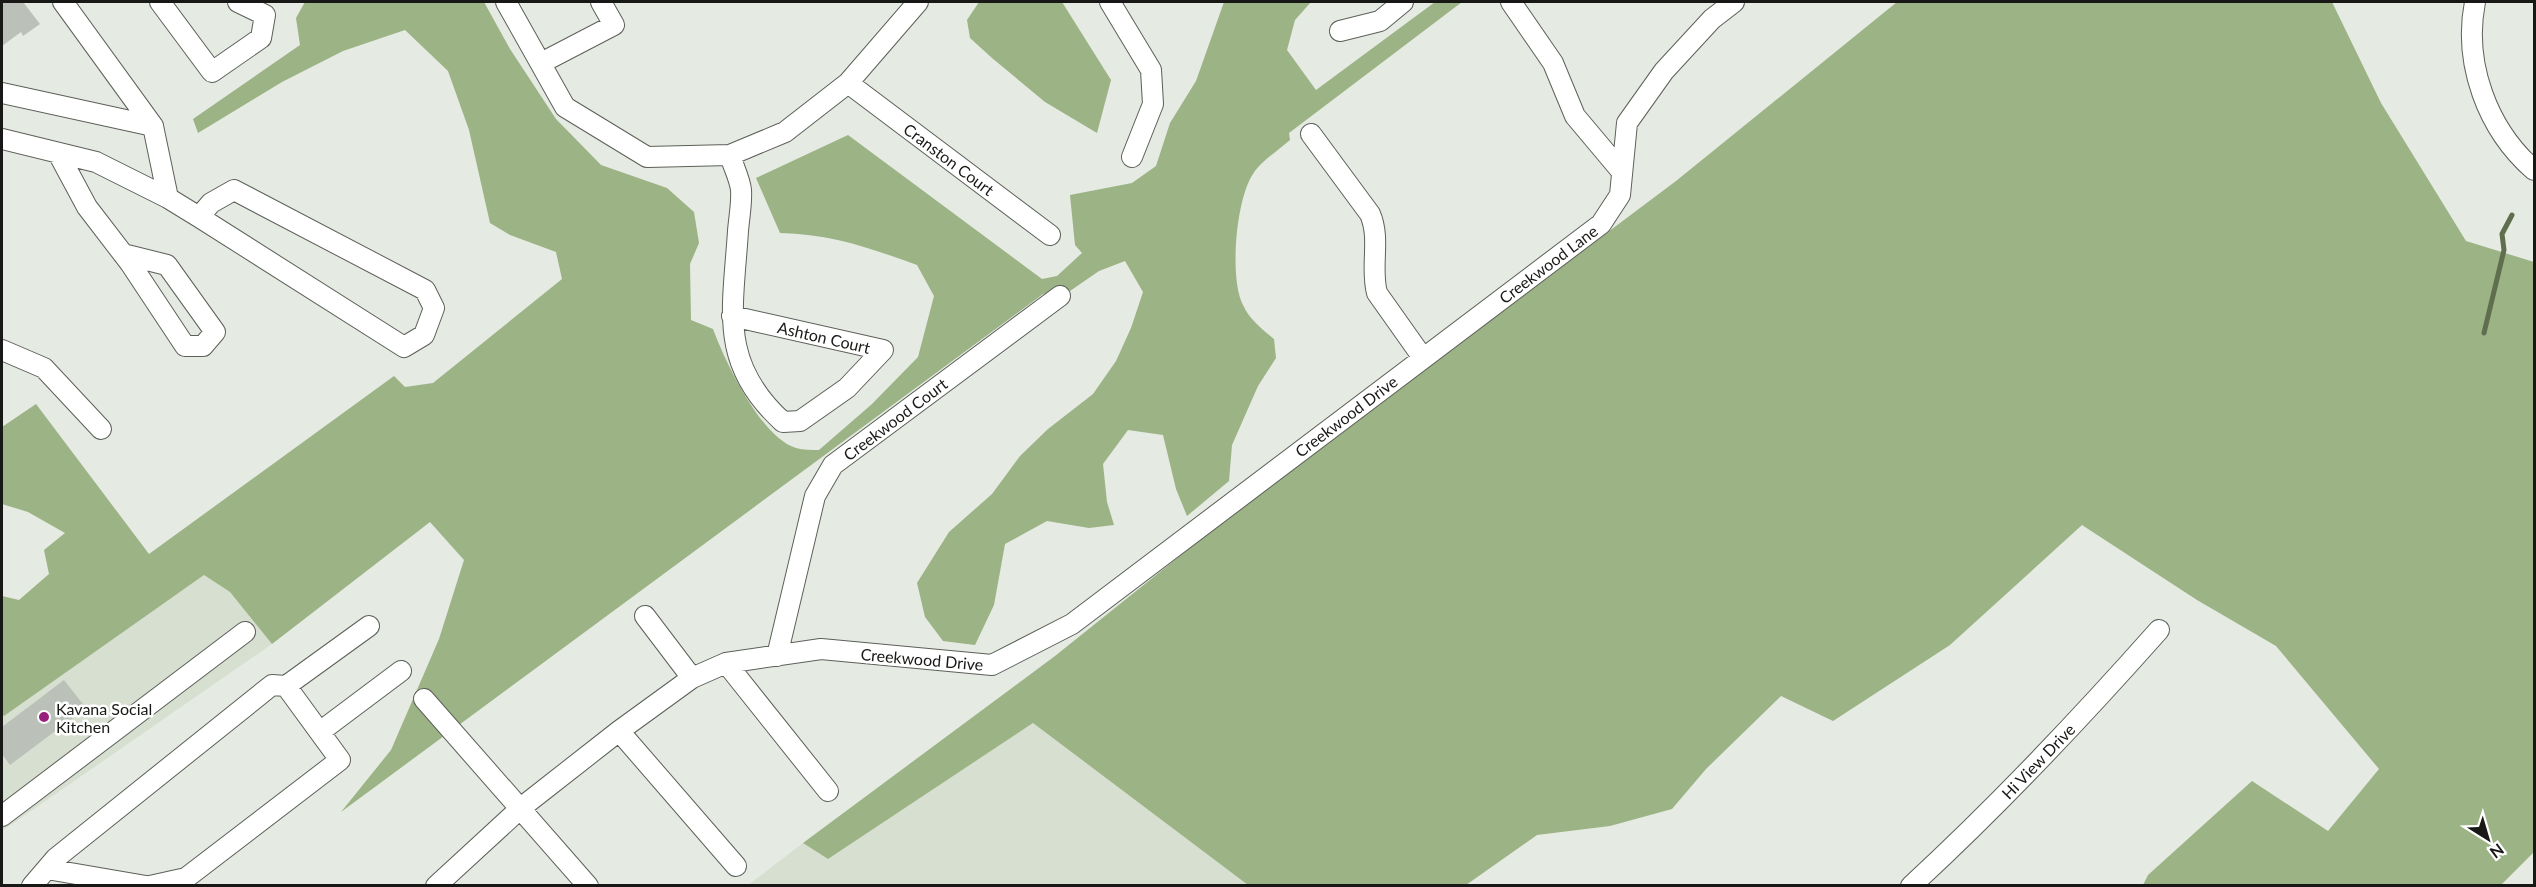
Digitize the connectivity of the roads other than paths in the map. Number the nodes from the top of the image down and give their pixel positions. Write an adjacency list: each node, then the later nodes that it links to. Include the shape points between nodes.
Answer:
1 (63, 2): 16 (street)
2 (160, 2): 3 (street, via 212,72 261,38 265,15)
3 (238, 2)
4 (506, 2): 13 (street)
5 (602, 2): 13 (street, via 614,25)
6 (1110, 2): 21 (street, via 1151,70 1153,104)
7 (1403, 2): 12 (street, via 1380,21)
8 (1511, 2): 23 (street, via 1553,63 1575,116)
9 (1734, 2): 23 (street, Creekwood Lane, via 1712,19 1664,70 1627,123)
10 (2475, 2): 22 (street, via 2470,42 2480,88 2502,134)
11 (908, 7): 14 (street)
12 (1340, 31)
13 (541, 63): 20 (street, via 565,107 647,157)
14 (848, 83): 20 (street, via 785,132); 26 (street, Cranston Court)
15 (2, 93): 16 (street)
16 (153, 126): 24 (street)
17 (1311, 134): 31 (street, via 1370,214 1376,228 1377,293)
18 (2, 140): 19 (street)
19 (58, 153): 24 (street, via 96,162); 27 (street, via 87,207)
20 (730, 155): 29 (street, Ashton Court, via 741,189)
21 (1132, 157)
22 (2535, 170)
23 (1622, 172): 31 (street, Creekwood Lane, via 1620,195 1601,224)
24 (168, 198): 25 (street)
25 (199, 217): 25 (street, via 404,347 424,335 434,308 425,290 404,278 234,190 211,203)
26 (1050, 235)
27 (123, 254): 27 (street, via 185,346 203,346 214,332 167,265)
28 (1060, 296): 37 (street, Creekwood Court, via 833,465 815,496)
29 (732, 316): 29 (street, Ashton Court, via 734,344 744,374 766,407 783,422 800,421 847,388 883,350)
30 (2, 350): 32 (street, via 44,368)
31 (1423, 358): 37 (street, Creekwood Drive, via 1072,624 992,665 821,649)
32 (101, 429)
33 (645, 616): 40 (street)
34 (369, 626): 41 (street)
35 (2159, 630): 54 (street, Hi View Drive, via 1973,828)
36 (245, 632): 47 (street)
37 (777, 656): 38 (street, Creekwood Drive)
38 (726, 663): 40 (street, Creekwood Drive); 45 (street)
39 (401, 671): 44 (street)
40 (692, 678): 43 (street, Creekwood Drive)
41 (286, 686): 44 (street); 49 (street, via 272,685)
42 (424, 699): 46 (street)
43 (619, 731): 46 (street, Creekwood Drive); 48 (street)
44 (321, 732): 51 (street, via 340,760 186,878)
45 (828, 791)
46 (522, 807): 52 (street, Creekwood Drive); 53 (street)
47 (2, 816)
48 (736, 866)
49 (47, 869): 50 (street); 51 (street)
50 (32, 885)
51 (148, 885)
52 (436, 885)
53 (588, 885)
54 (1911, 885)

